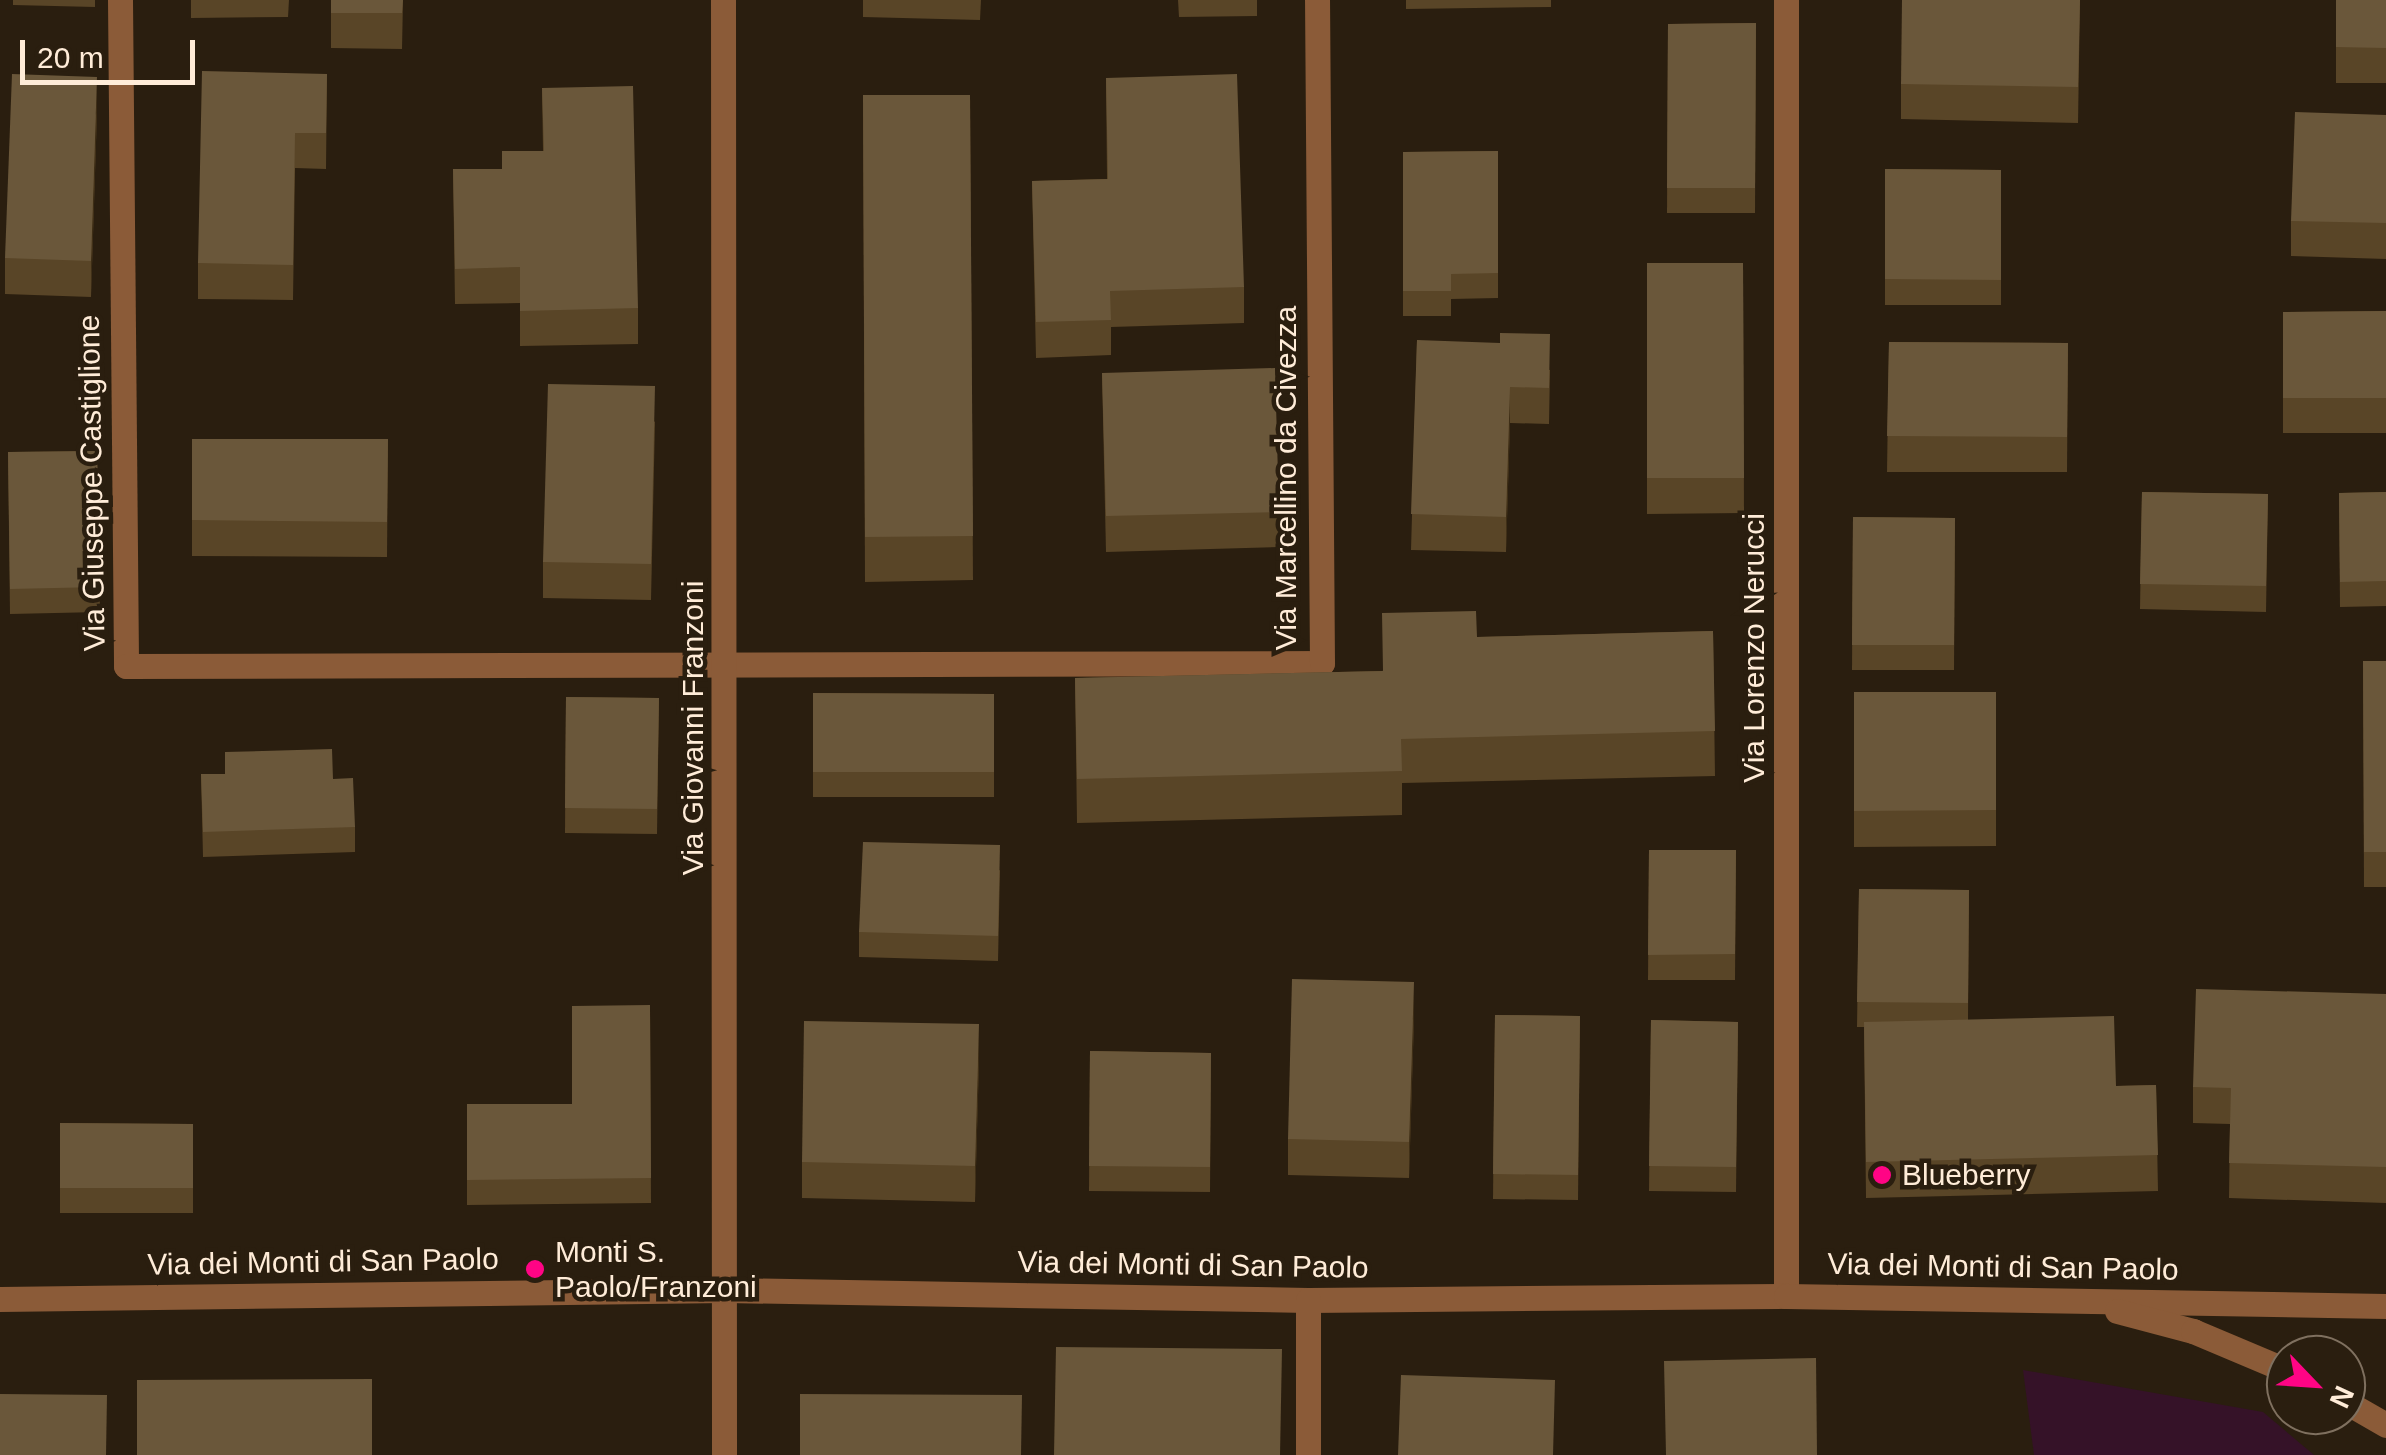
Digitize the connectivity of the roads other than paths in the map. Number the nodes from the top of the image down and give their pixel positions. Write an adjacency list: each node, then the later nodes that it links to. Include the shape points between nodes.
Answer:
1 (120, 0): 5 (street, Via Giuseppe Castiglione, via 126,666)
2 (723, 0): 5 (street, Via Giovanni Franzoni)
3 (1317, 0): 5 (street, Via Marcellino da Civezza, via 1322,663)
4 (1786, 0): 7 (street, Via Lorenzo Nerucci)
5 (726, 663): 6 (street, Via Giovanni Franzoni)
6 (726, 1290): 8 (street, Via dei Monti di San Paolo); 9 (street, Via dei Monti di San Paolo); 13 (street, Via Giovanni Franzoni)
7 (1786, 1296): 9 (street, Via dei Monti di San Paolo); 10 (street, Via dei Monti di San Paolo)
8 (0, 1298)
9 (1308, 1300): 14 (street)
10 (2079, 1301): 11 (street, Via dei Monti di San Paolo); 12 (street, via 2194,1331)
11 (2386, 1306)
12 (2266, 1362)
13 (724, 1455)
14 (1308, 1455)

